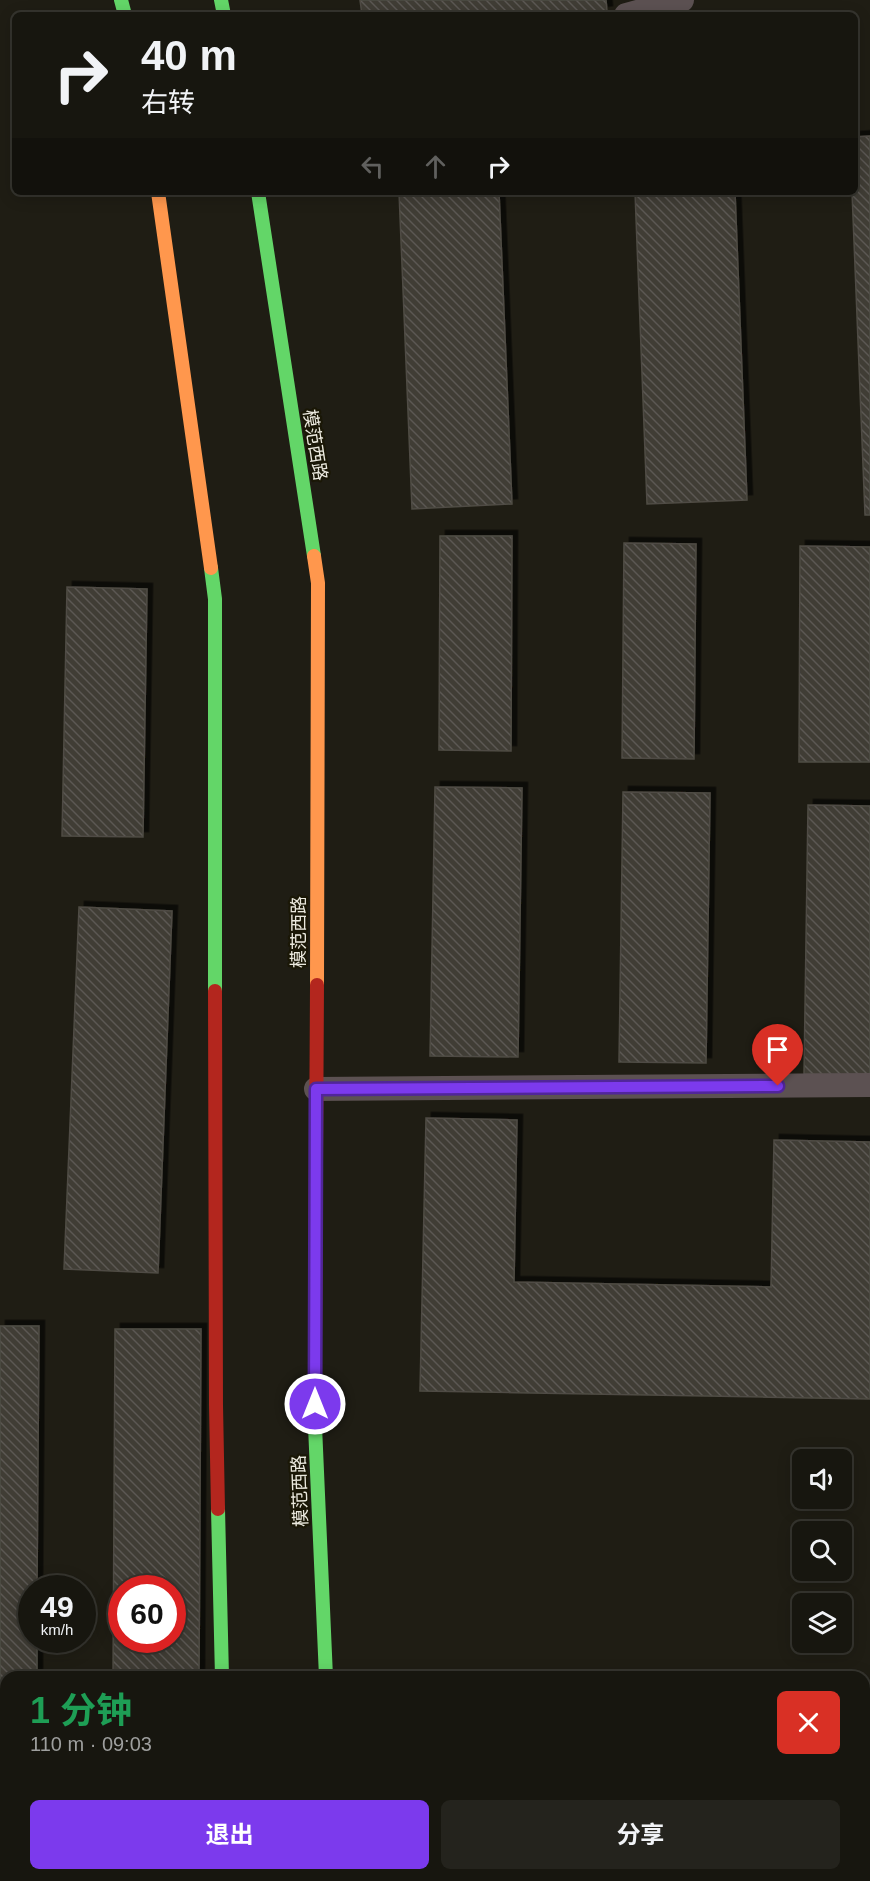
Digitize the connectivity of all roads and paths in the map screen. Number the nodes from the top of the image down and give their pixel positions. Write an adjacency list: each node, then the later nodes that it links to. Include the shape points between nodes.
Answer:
1 (682, 0): 2 (lane)
2 (637, 12)
3 (158, 195): 7 (main road, via 215,599 216,1405)
4 (258, 195): 6 (main road, 模范西路, via 318,584)
5 (870, 1085): 6 (lane)
6 (316, 1089): 8 (main road, 模范西路, via 315,1426)
7 (222, 1671)
8 (326, 1671)

